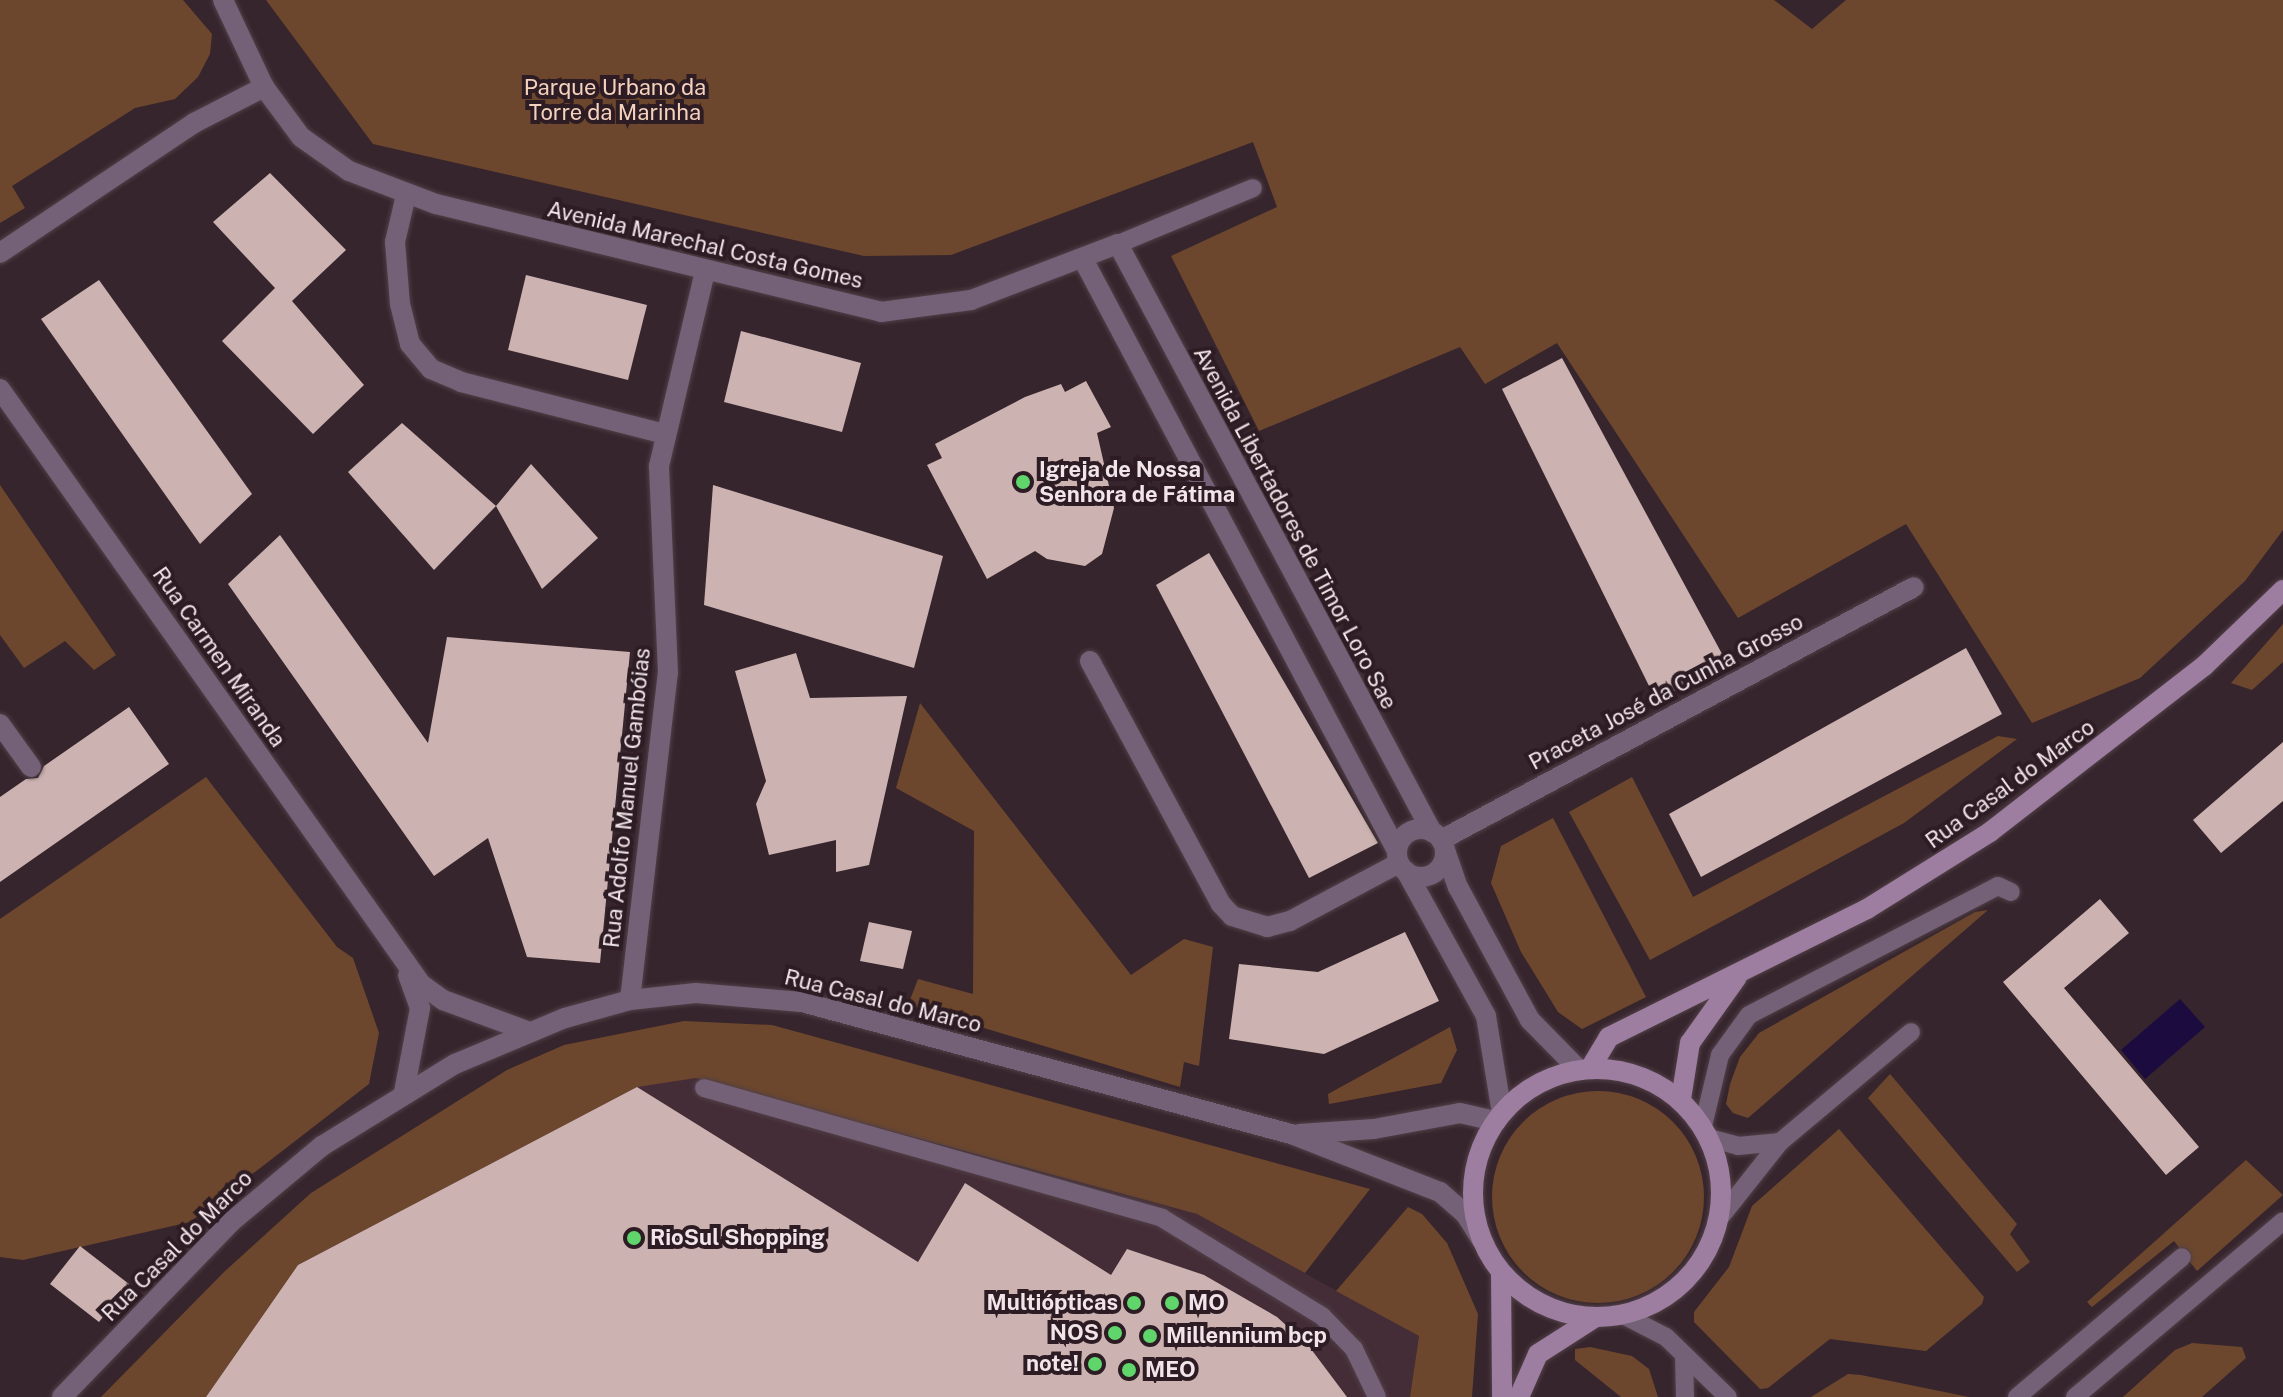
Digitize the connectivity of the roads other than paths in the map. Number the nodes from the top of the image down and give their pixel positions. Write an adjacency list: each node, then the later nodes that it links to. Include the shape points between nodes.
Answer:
1 (223, 0): 2 (street, Avenida Marechal Costa Gomes)
2 (264, 87): 4 (street, Avenida Marechal Costa Gomes, via 301,137 349,171); 6 (street, via 194,123)
3 (1253, 188): 5 (lane, Avenida Marechal Costa Gomes)
4 (406, 195): 8 (street, Avenida Marechal Costa Gomes); 10 (street, via 395,242 403,329 431,369 461,382)
5 (1118, 244): 7 (street, Avenida Marechal Costa Gomes); 16 (street, Avenida Libertadores de Timor Loro Sae)
6 (0, 253)
7 (1084, 261): 8 (street, Avenida Marechal Costa Gomes, via 971,300 881,312); 17 (street)
8 (705, 271): 10 (street, Rua Adolfo Manuel Gambóias)
9 (0, 389): 19 (street, Rua Carmen Miranda)
10 (665, 434): 21 (street, Rua Adolfo Manuel Gambóias, via 658,484 668,673)
11 (1914, 587): 16 (street, Praceta José da Cunha Grosso)
12 (2283, 590): 20 (main road, Rua Casal do Marco, via 2204,666 1990,832 1927,875)
13 (1090, 661): 17 (street, via 1232,916 1267,927 1290,921)
14 (0, 724): 15 (street)
15 (31, 767)
16 (1439, 841): 17 (street, via 1410,832); 17 (street, via 1437,871 1416,877); 24 (street, Avenida Libertadores de Timor Loro Sae, via 1530,1020)
17 (1401, 862): 28 (street, via 1486,1016)
18 (2011, 892): 29 (lane, via 1998,886 1749,1015 1720,1055)
19 (398, 954): 22 (street, Rua Carmen Miranda, via 421,984 443,1000); 26 (street, Rua Carmen Miranda, via 420,1008)
20 (1737, 977): 24 (main road, Rua Casal do Marco, via 1692,992 1609,1037); 27 (main road, Rua Casal do Marco, via 1690,1043)
21 (630, 1000): 22 (street, Rua Casal do Marco); 30 (street, Rua Casal do Marco, via 696,993 802,1002)
22 (527, 1031): 26 (street, Rua Casal do Marco)
23 (1911, 1032): 31 (lane)
24 (1584, 1068): 27 (main road, via 1639,1074); 28 (main road, via 1539,1081)
25 (704, 1088): 41 (lane, via 1162,1218 1322,1316 1354,1349)
26 (404, 1092): 40 (street, Rua Casal do Marco, via 322,1146 242,1212)
27 (1681, 1099): 29 (main road)
28 (1499, 1117): 30 (street, Rua Casal do Marco, via 1460,1113 1400,1126); 34 (main road, via 1479,1151 1471,1185)
29 (1706, 1132): 31 (lane, via 1738,1146); 32 (main road, via 1722,1190)
30 (1291, 1134): 34 (street, Rua Casal do Marco, via 1440,1192 1466,1215)
31 (1780, 1142): 32 (lane)
32 (1719, 1219): 37 (main road, via 1710,1246 1685,1281 1650,1306)
33 (2283, 1221): 47 (lane)
34 (1482, 1241): 36 (main road)
35 (2182, 1257): 46 (lane)
36 (1501, 1273): 38 (main road, via 1527,1297 1559,1312); 42 (main road)
37 (1623, 1315): 38 (main road); 39 (lane, via 1666,1337)
38 (1594, 1318): 43 (main road, via 1538,1354)
39 (1684, 1355): 44 (lane); 45 (lane)
40 (62, 1397)
41 (1377, 1397)
42 (1502, 1397)
43 (1519, 1397)
44 (1685, 1397)
45 (1728, 1397)
46 (2017, 1397)
47 (2075, 1397)

